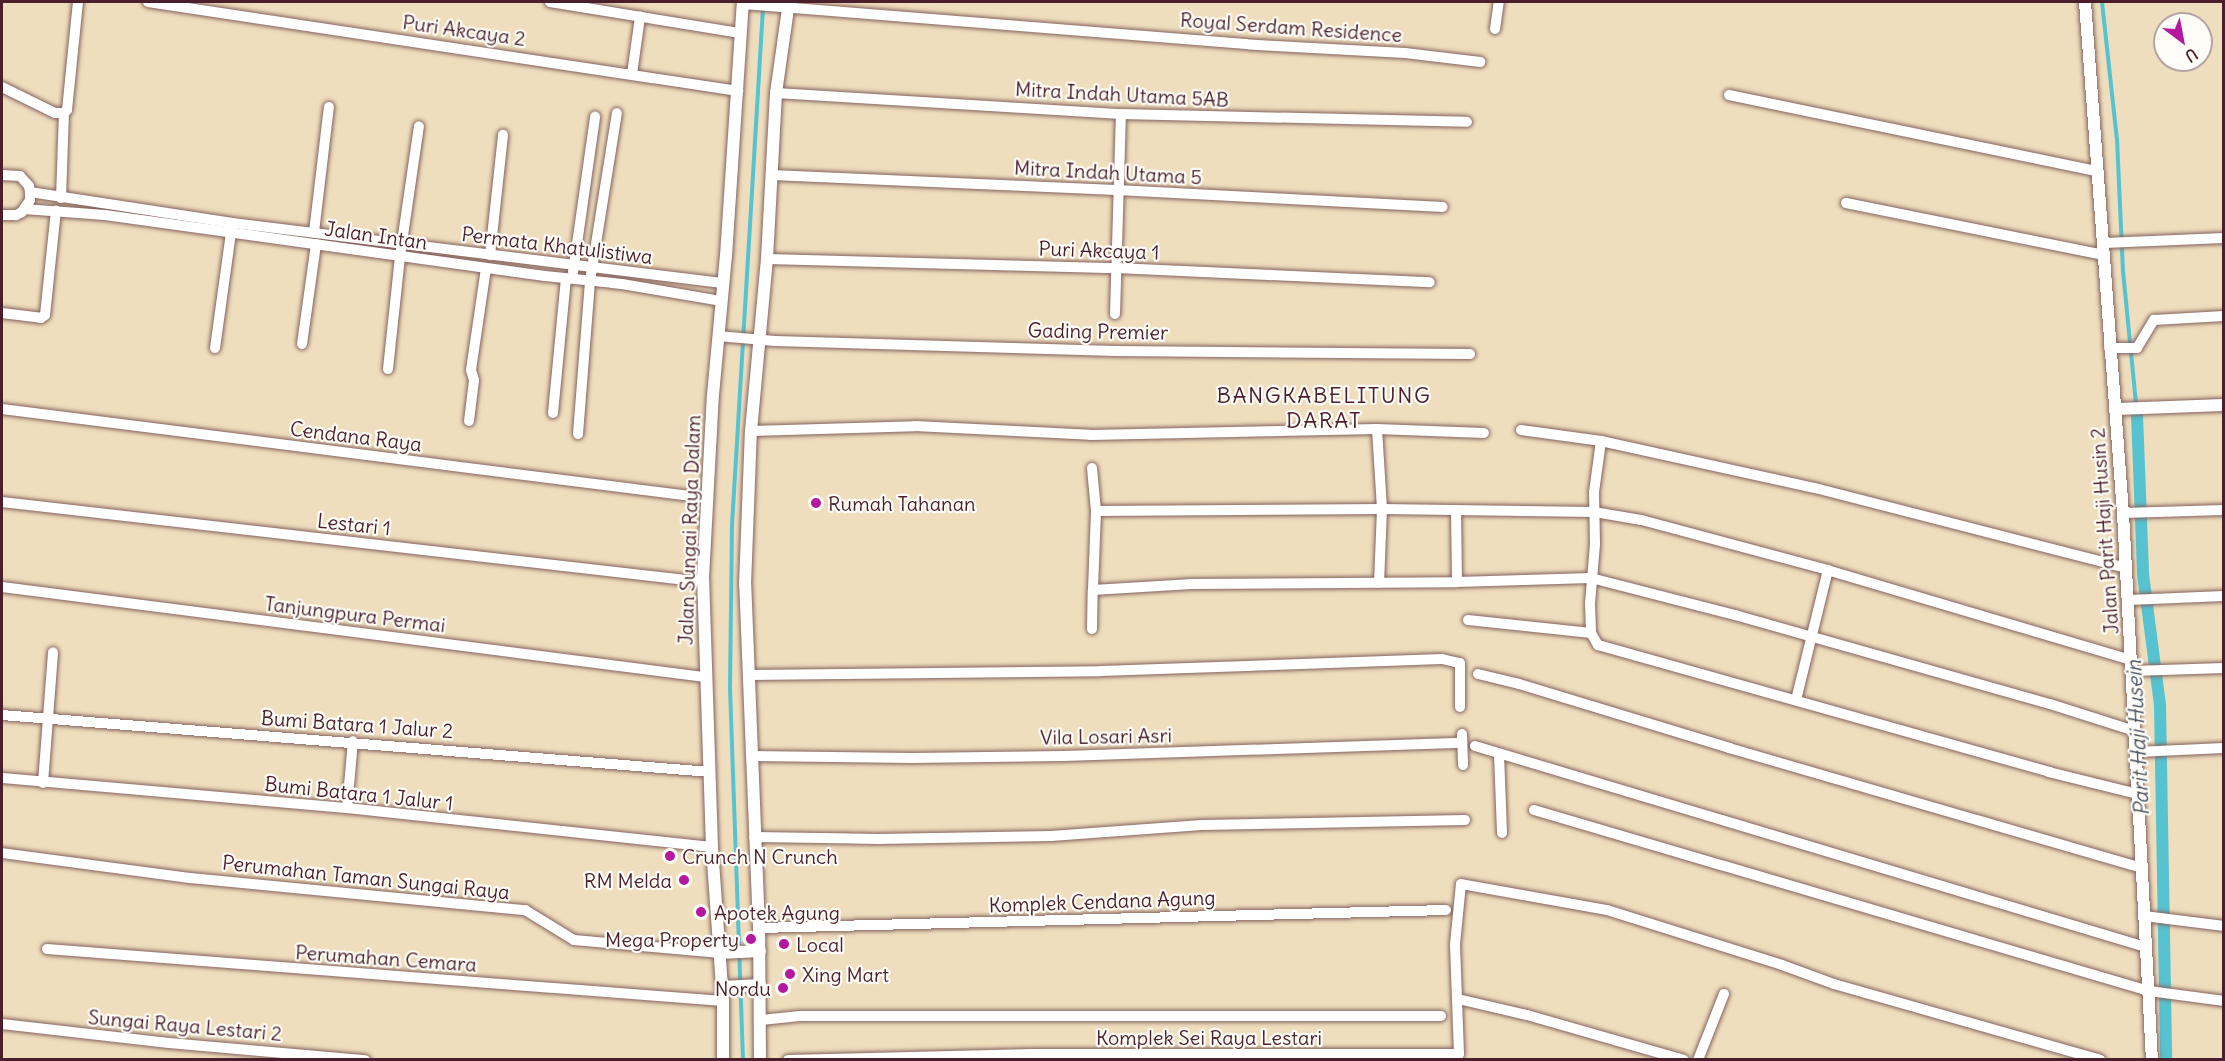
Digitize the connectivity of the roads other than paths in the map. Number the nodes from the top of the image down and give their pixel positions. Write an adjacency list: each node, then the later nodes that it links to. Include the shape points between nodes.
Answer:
1 (78, 2): 18 (street, via 69,104)
2 (148, 2): 12 (street, Puri Akcaya 2)
3 (550, 2): 8 (street)
4 (1499, 2): 9 (street)
5 (2085, 2): 25 (street, Jalan Parit Haji Husin 2)
6 (746, 4): 7 (street, Royal Serdam Residence); 10 (street, Jalan Sungai Raya Dalam)
7 (785, 6): 11 (street, Royal Serdam Residence, via 1257,45 1406,53); 15 (street)
8 (640, 17): 10 (street); 12 (street)
9 (1495, 29)
10 (740, 33): 14 (street, Jalan Sungai Raya Dalam)
11 (1480, 62)
12 (632, 74): 14 (street, Puri Akcaya 2)
13 (2, 87): 18 (street)
14 (738, 92): 52 (street, Jalan Sungai Raya Dalam)
15 (776, 93): 20 (street, Mitra Indah Utama 5AB); 27 (street)
16 (1729, 95): 25 (street)
17 (329, 106): 37 (street)
18 (64, 113): 30 (street)
19 (617, 113): 47 (street)
20 (1121, 114): 22 (street, Mitra Indah Utama 5AB); 28 (street)
21 (595, 117): 45 (street)
22 (1467, 122)
23 (419, 126): 39 (street)
24 (503, 135): 42 (street)
25 (2097, 171): 41 (street, Jalan Parit Haji Husin 2)
26 (2, 175): 29 (street, via 20,176)
27 (771, 175): 28 (street, Mitra Indah Utama 5); 44 (street)
28 (1117, 190): 32 (street, Mitra Indah Utama 5); 48 (street)
29 (30, 192): 30 (street, Permata Khatulistiwa); 33 (street)
30 (61, 198): 36 (street, Permata Khatulistiwa)
31 (1846, 203): 41 (street)
32 (1443, 207)
33 (24, 210): 34 (street, Jalan Intan); 35 (street, Jalan Intan, via 16,216)
34 (56, 212): 36 (street, Jalan Intan); 54 (street, via 45,315 41,318)
35 (2, 215)
36 (232, 228): 37 (street, Permata Khatulistiwa); 40 (street, Jalan Intan); 60 (street)
37 (314, 232): 39 (street, Permata Khatulistiwa)
38 (2223, 238): 41 (street, via 2132,242)
39 (403, 243): 42 (street, Permata Khatulistiwa); 43 (street)
40 (316, 244): 43 (street, Jalan Intan); 59 (street)
41 (2107, 247): 61 (street, Jalan Parit Haji Husin 2)
42 (490, 255): 45 (street, Permata Khatulistiwa)
43 (400, 256): 46 (street, Jalan Intan); 63 (street)
44 (767, 259): 48 (street, Puri Akcaya 1); 58 (street)
45 (574, 266): 47 (street, Permata Khatulistiwa); 49 (street)
46 (486, 268): 49 (street, Jalan Intan); 68 (street, via 471,370 474,380)
47 (592, 268): 50 (street); 52 (street, Permata Khatulistiwa)
48 (1116, 268): 51 (street, Puri Akcaya 1); 55 (street)
49 (569, 279): 50 (street, Jalan Intan); 67 (street)
50 (590, 281): 53 (street, Jalan Intan); 73 (street)
51 (1430, 282)
52 (723, 283): 53 (street, Jalan Sungai Raya Dalam)
53 (721, 301): 57 (street, Jalan Sungai Raya Dalam)
54 (2, 313)
55 (1115, 314)
56 (2223, 316): 61 (street, via 2154,320 2137,348)
57 (722, 336): 58 (street, Gading Premier); 76 (street, Jalan Sungai Raya Dalam)
58 (758, 339): 62 (street, Gading Premier, via 1115,351); 71 (street)
59 (302, 344)
60 (214, 348)
61 (2113, 348): 66 (street, Jalan Parit Haji Husin 2)
62 (1470, 354)
63 (388, 369)
64 (2223, 405): 66 (street)
65 (2, 409): 76 (street, Cendana Raya)
66 (2121, 409): 83 (street, Jalan Parit Haji Husin 2)
67 (554, 413)
68 (469, 421)
69 (1377, 429): 71 (street, via 1090,435 915,426); 72 (street); 78 (street)
70 (1521, 430): 74 (street)
71 (751, 431): 102 (street, via 745,585)
72 (1484, 433)
73 (578, 435)
74 (1601, 441): 82 (street); 84 (street, via 1815,488)
75 (1092, 468): 81 (street)
76 (707, 498): 87 (street, Jalan Sungai Raya Dalam)
77 (2, 502): 87 (street, Lestari 1)
78 (1382, 509): 79 (street); 81 (street); 89 (street)
79 (1456, 510): 82 (street); 88 (street)
80 (2223, 510): 83 (street)
81 (1096, 511): 91 (street)
82 (1594, 512): 85 (street, via 1641,520); 86 (street)
83 (2123, 513): 84 (street, Jalan Parit Haji Husin 2)
84 (2126, 568): 93 (street, Jalan Parit Haji Husin 2)
85 (1828, 570): 97 (street); 99 (street)
86 (1592, 578): 88 (street); 96 (street); 97 (street)
87 (703, 582): 103 (street, Jalan Sungai Raya Dalam)
88 (1457, 582): 89 (street)
89 (1379, 583): 91 (street, via 1192,584)
90 (2, 587): 103 (street, Tanjungpura Permai)
91 (1093, 590): 95 (street)
92 (2223, 596): 93 (street)
93 (2128, 600): 99 (street, Jalan Parit Haji Husin 2)
94 (1468, 620): 96 (street)
95 (1092, 629)
96 (1591, 633): 104 (street, via 1598,645 1608,650)
97 (1813, 639): 104 (street); 108 (street, via 2050,704)
98 (53, 652): 107 (street)
99 (2132, 666): 100 (street, via 2150,670); 108 (street, Jalan Parit Haji Husin 2)
100 (2223, 668)
101 (1478, 674): 127 (street)
102 (748, 675): 105 (street, via 1101,671 1442,659 1460,663); 114 (street)
103 (705, 677): 116 (street, Jalan Sungai Raya Dalam)
104 (1796, 700): 119 (street)
105 (1460, 707)
106 (2, 715): 107 (street, Bumi Batara 1 Jalur 2)
107 (49, 721): 109 (street, Bumi Batara 1 Jalur 2); 118 (street)
108 (2135, 732): 112 (street, Jalan Parit Haji Husin 2)
109 (353, 741): 116 (street, Bumi Batara 1 Jalur 2); 120 (street)
110 (1475, 746): 113 (street)
111 (2223, 748): 112 (street)
112 (2136, 752): 119 (street, Jalan Parit Haji Husin 2)
113 (1499, 754): 123 (street); 132 (street)
114 (751, 756): 115 (street, Vila Losari Asri, via 1053,756 1462,738); 124 (street)
115 (1463, 765)
116 (710, 772): 125 (street, Jalan Sungai Raya Dalam)
117 (2, 778): 118 (street, Bumi Batara 1 Jalur 1)
118 (43, 783): 120 (street, Bumi Batara 1 Jalur 1)
119 (2138, 794): 127 (street, Jalan Parit Haji Husin 2)
120 (347, 808): 125 (street, Bumi Batara 1 Jalur 1)
121 (1534, 810): 138 (street)
122 (1465, 820): 124 (street, via 1202,825 1039,836)
123 (1502, 833)
124 (754, 837): 131 (street)
125 (712, 847): 135 (street, Jalan Sungai Raya Dalam)
126 (2, 853): 135 (street, Perumahan Taman Sungai Raya, via 190,878 525,910 574,940)
127 (2142, 868): 129 (street, Jalan Parit Haji Husin 2)
128 (1446, 910): 131 (street, Komplek Cendana Agung)
129 (2144, 916): 130 (street); 132 (street, Jalan Parit Haji Husin 2)
130 (2223, 926)
131 (759, 928): 134 (street)
132 (2146, 947): 138 (street, Jalan Parit Haji Husin 2)
133 (47, 949): 141 (street, Perumahan Cemara)
134 (760, 951): 135 (street); 136 (street)
135 (723, 953): 137 (street, Jalan Sungai Raya Dalam)
136 (755, 985): 137 (street); 144 (street)
137 (725, 987): 141 (street, Jalan Sungai Raya Dalam)
138 (2155, 992): 142 (street); 154 (street, Jalan Parit Haji Husin 2)
139 (1724, 994): 152 (street)
140 (1458, 999): 146 (street, Komplek Sei Raya Lestari, via 1459,1054); 151 (street); 153 (street, Komplek Sei Raya Lestari, via 1455,944 1461,884 1607,910 1834,984)
141 (723, 1001): 148 (street, Jalan Sungai Raya Dalam)
142 (2223, 1001)
143 (1441, 1016): 144 (street, via 800,1016)
144 (761, 1020): 149 (street)
145 (2, 1024): 147 (street, Sungai Raya Lestari 2)
146 (1089, 1058): 150 (street, Komplek Sei Raya Lestari, via 1033,1054)
147 (365, 1059)
148 (723, 1059)
149 (760, 1059)
150 (788, 1059)
151 (1684, 1059)
152 (1698, 1059)
153 (2100, 1059)
154 (2152, 1059)

